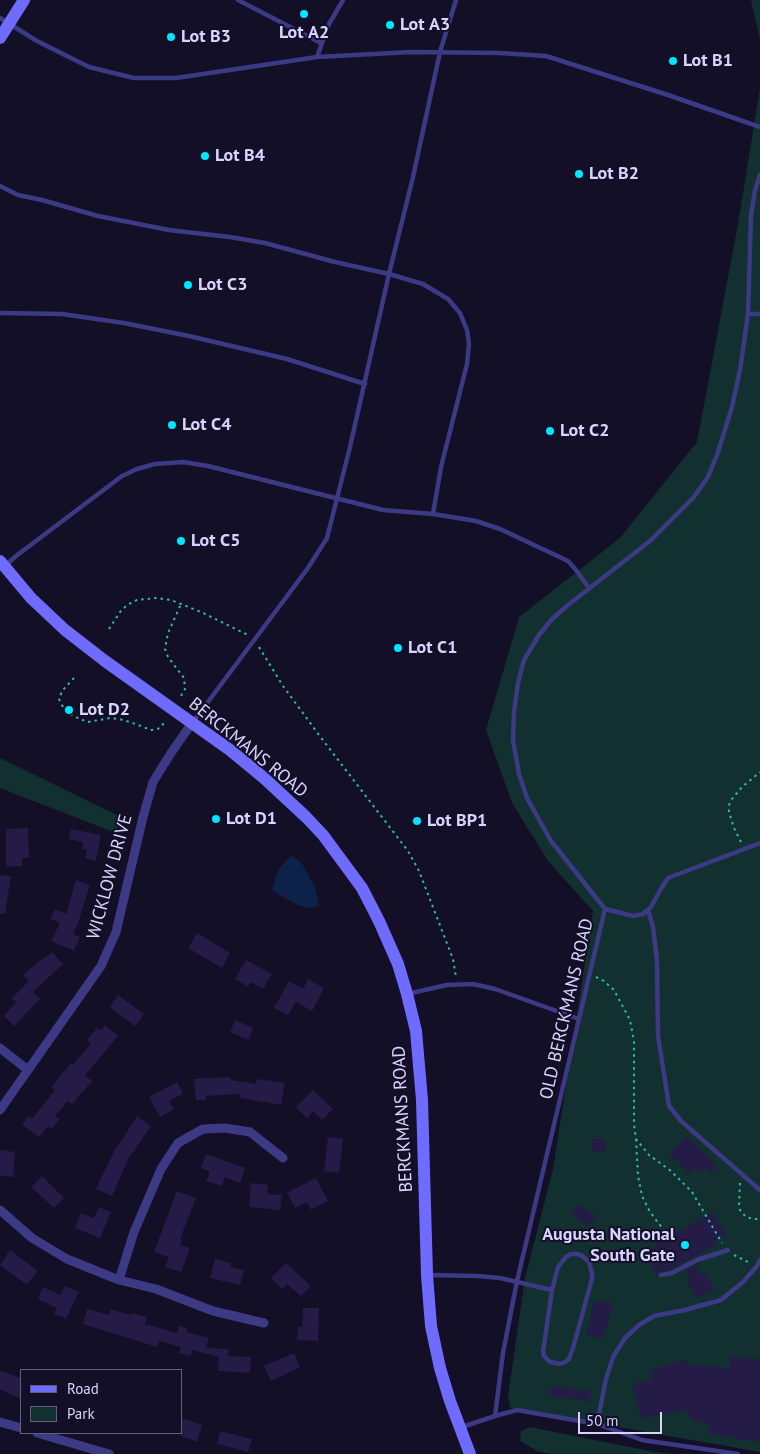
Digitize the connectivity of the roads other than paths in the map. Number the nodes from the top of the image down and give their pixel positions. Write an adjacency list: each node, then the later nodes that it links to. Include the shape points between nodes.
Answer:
1 (24, 0): 5 (main road)
2 (238, 0): 7 (lane)
3 (343, 0): 7 (lane, via 328,24)
4 (456, 0): 8 (lane)
5 (5, 21): 6 (main road); 9 (lane, via 89,67 134,78 176,78)
6 (0, 38)
7 (321, 44): 9 (lane)
8 (440, 52): 9 (lane); 10 (lane, via 546,56); 13 (lane)
9 (317, 57)
10 (760, 127)
11 (760, 175): 15 (lane, OLD BERCKMANS ROAD, via 751,216)
12 (0, 186): 13 (lane, via 18,195 98,216 265,243)
13 (389, 274): 17 (lane); 19 (lane, via 423,284 448,299 460,313 468,337 467,364 441,467)
14 (0, 313): 17 (lane, via 62,314 133,325 287,358)
15 (748, 314): 16 (lane); 21 (lane, OLD BERCKMANS ROAD, via 732,407 708,477 671,522)
16 (760, 314)
17 (365, 384): 18 (lane)
18 (338, 500): 19 (lane, via 383,510); 20 (lane, via 208,466 183,462 155,464 122,476); 22 (lane, via 326,538 308,568)
19 (433, 514): 21 (lane, via 476,521 525,540 568,562)
20 (2, 566): 22 (main road, BERCKMANS ROAD, via 64,630)
21 (589, 588): 24 (lane, OLD BERCKMANS ROAD, via 552,619 524,660 514,712 513,740 527,798 551,841)
22 (192, 723): 26 (main road, BERCKMANS ROAD, via 264,778 323,835 362,888 398,964); 29 (street, WICKLOW DRIVE, via 153,782 116,932 101,966)
23 (760, 843): 25 (lane, via 668,878)
24 (605, 909): 25 (lane, via 633,916); 27 (lane, OLD BERCKMANS ROAD)
25 (648, 910): 32 (lane, via 656,961 658,1036 670,1106 681,1121)
26 (407, 994): 27 (lane, via 457,983 473,984 495,988); 37 (main road, BERCKMANS ROAD, via 416,1031 422,1100)
27 (579, 1019): 40 (lane, OLD BERCKMANS ROAD)
28 (0, 1048): 29 (street)
29 (28, 1070): 30 (street, WICKLOW DRIVE)
30 (0, 1110)
31 (283, 1158): 39 (street, via 250,1132 225,1128 203,1129 178,1143 161,1168 134,1232)
32 (760, 1190)
33 (0, 1210): 39 (street, via 32,1238 68,1259)
34 (728, 1250): 38 (lane)
35 (760, 1260): 36 (lane)
36 (758, 1266): 45 (lane, via 721,1300 654,1316 639,1324 625,1338 610,1364)
37 (426, 1275): 40 (lane); 47 (main road, BERCKMANS ROAD, via 438,1360)
38 (661, 1275)
39 (119, 1280): 42 (street, via 156,1289 213,1311)
40 (517, 1281): 41 (lane); 43 (lane, OLD BERCKMANS ROAD)
41 (552, 1290): 41 (lane, via 558,1267 566,1257 581,1255 589,1262 592,1279 573,1348 569,1359 560,1364 550,1362 544,1356)
42 (264, 1323)
43 (495, 1416): 45 (lane, via 517,1410); 47 (lane)
44 (0, 1422): 46 (street)
45 (597, 1424): 51 (lane, via 642,1440)
46 (20, 1428)
47 (460, 1428): 50 (main road, BERCKMANS ROAD)
48 (40, 1434): 49 (street)
49 (109, 1454)
50 (470, 1454)
51 (738, 1454)

